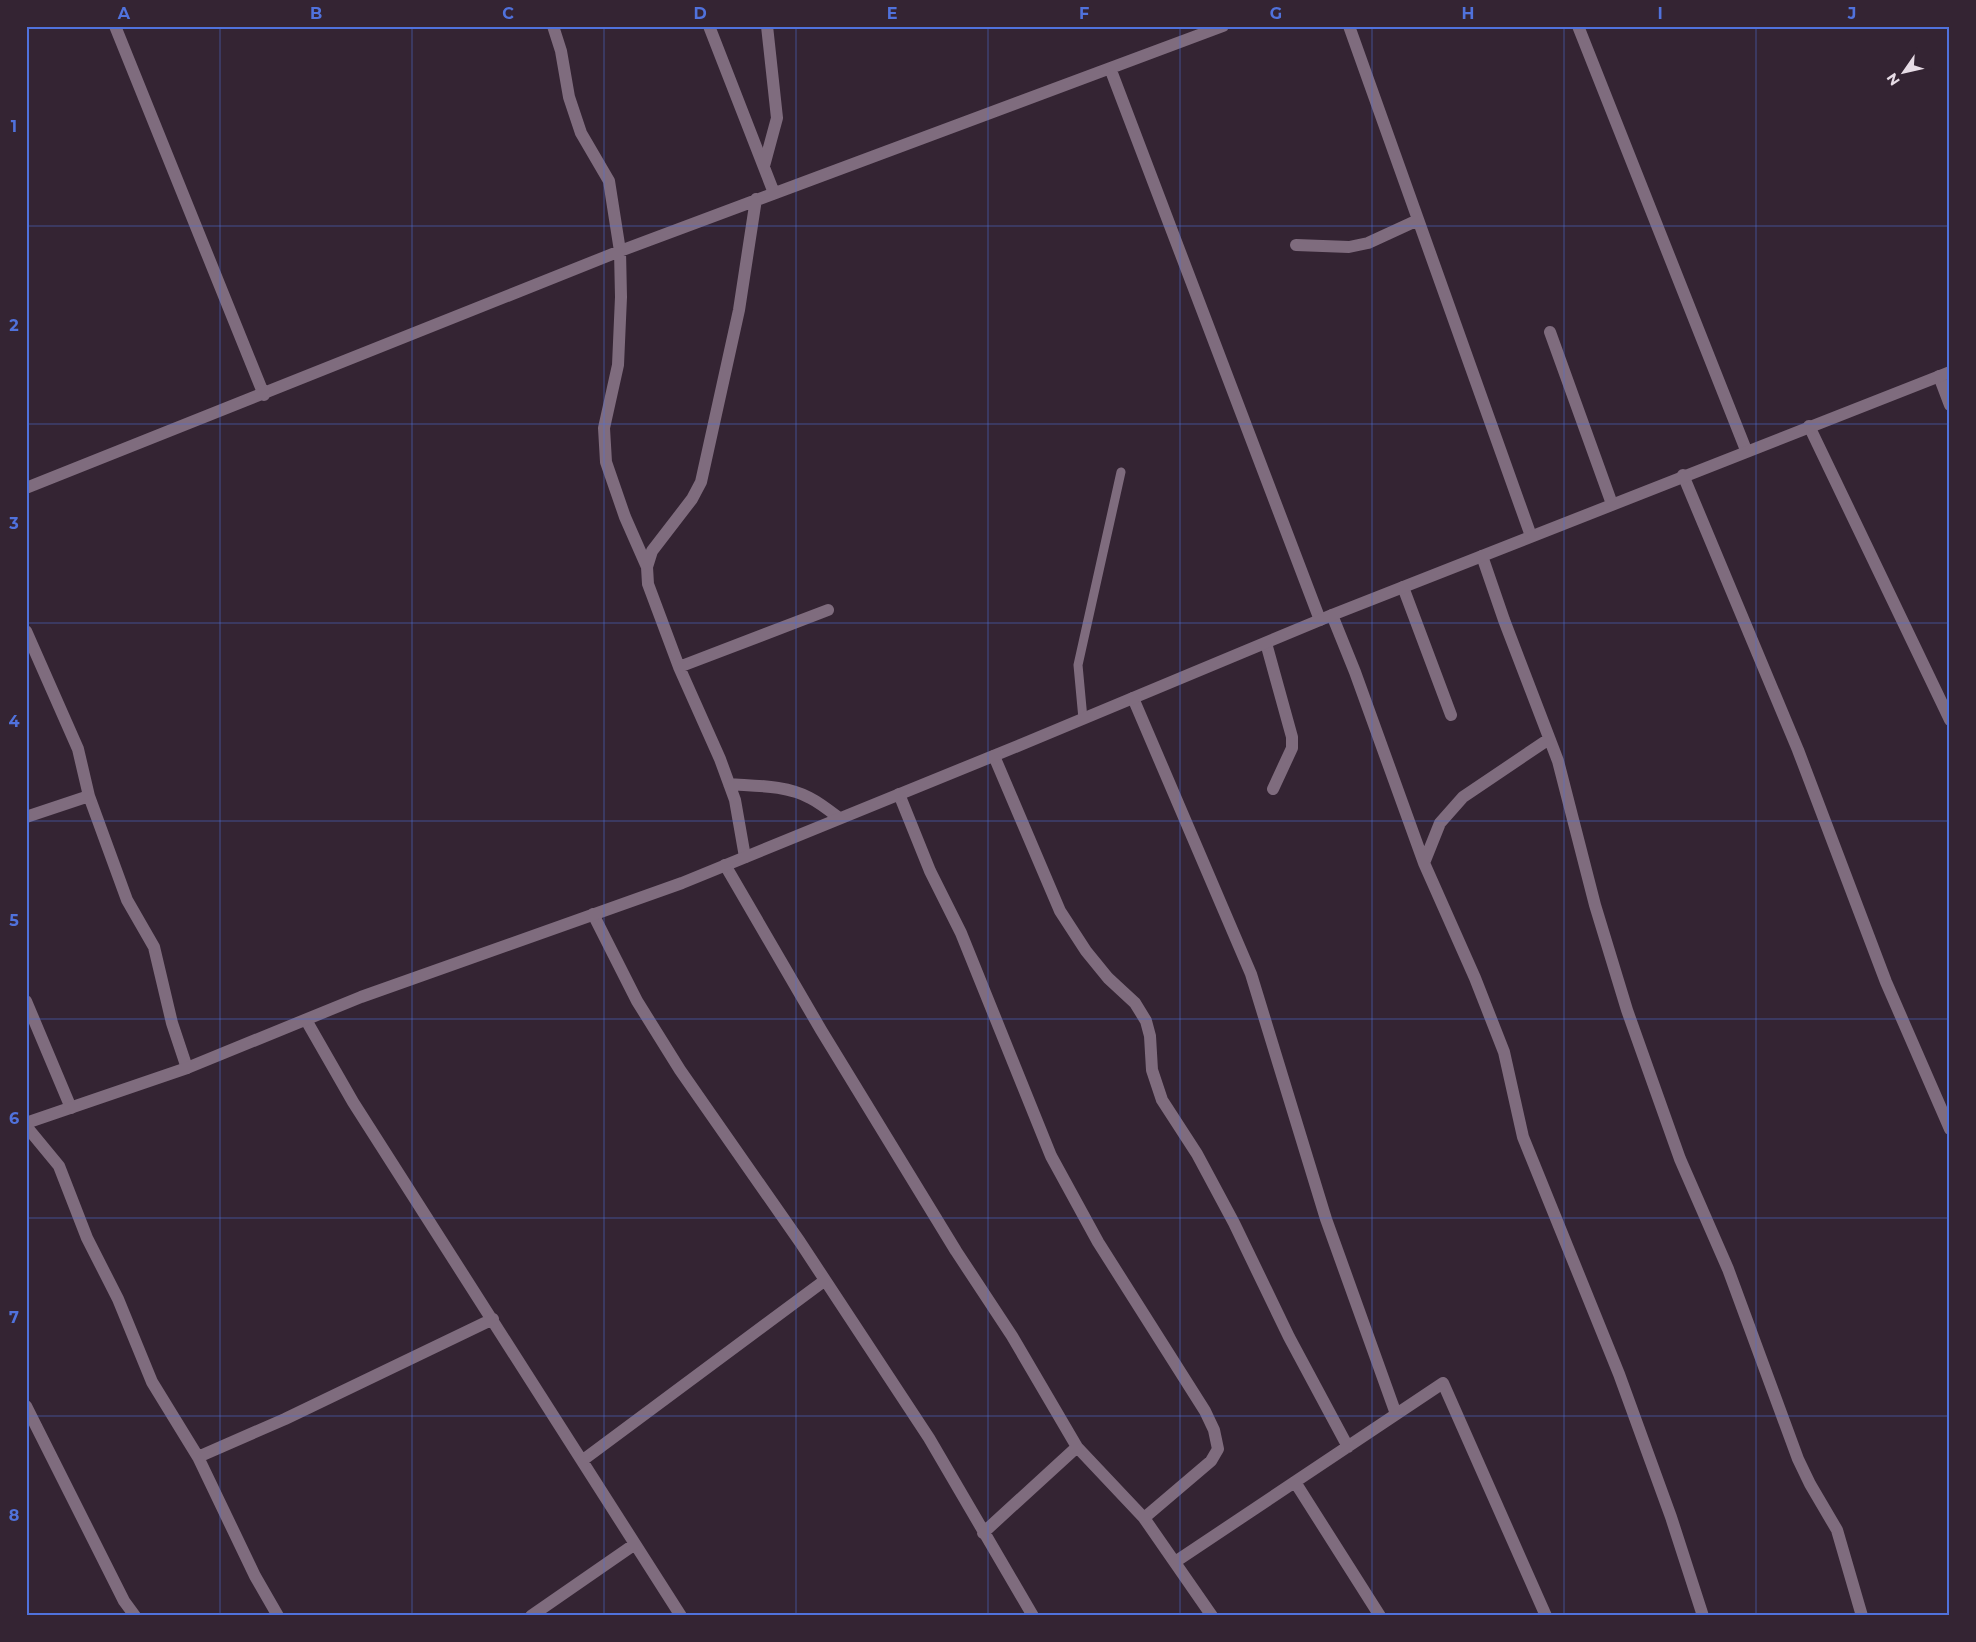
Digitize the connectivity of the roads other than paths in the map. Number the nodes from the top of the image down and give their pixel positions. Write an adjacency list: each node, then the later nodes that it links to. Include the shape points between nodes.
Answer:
1 (115, 26): 17 (street)
2 (553, 26): 14 (street, via 581,133 609,181)
3 (709, 26): 9 (street)
4 (767, 26): 9 (street, via 777,118)
5 (1223, 26): 8 (street)
6 (1349, 26): 12 (street)
7 (1578, 26): 20 (street)
8 (1110, 68): 10 (street); 30 (street)
9 (764, 166): 10 (street)
10 (774, 192): 11 (street)
11 (756, 199): 14 (street); 27 (street, via 739,310 701,482 692,499 652,551)
12 (1418, 220): 13 (street, via 1368,243 1349,247); 25 (street)
13 (1296, 245)
14 (620, 251): 17 (street); 27 (street, via 618,366 604,428 604,447 625,517)
15 (1550, 332): 24 (street)
16 (1944, 374): 18 (street); 19 (street)
17 (264, 394): 23 (street)
18 (1950, 405)
19 (1809, 426): 20 (street); 37 (street)
20 (1746, 450): 22 (street)
21 (1121, 472): 36 (lane, via 1078,664)
22 (1683, 475): 24 (street); 55 (street, via 1798,750 1886,982)
23 (26, 488)
24 (1612, 504): 25 (street)
25 (1531, 536): 26 (street)
26 (1482, 556): 28 (street); 38 (street)
27 (647, 567): 33 (street, via 648,584)
28 (1404, 587): 30 (street); 35 (street)
29 (828, 610): 33 (street)
30 (1326, 617): 32 (street); 47 (street, via 1355,672)
31 (26, 631): 43 (street, via 78,749)
32 (1266, 643): 34 (street); 41 (street, via 1292,737 1292,748)
33 (679, 667): 40 (street)
34 (1133, 698): 36 (street); 59 (street, via 1251,974 1326,1219)
35 (1451, 715)
36 (1083, 719): 39 (street)
37 (1950, 720)
38 (1549, 739): 47 (street, via 1456,804 1440,823); 80 (street, via 1558,761 1626,1010 1680,1159 1728,1269 1798,1459 1837,1530)
39 (994, 756): 42 (street); 60 (street, via 1060,911 1086,951 1108,978 1136,1002 1146,1021 1152,1070 1162,1100 1230,1214 1289,1337)
40 (729, 784): 45 (street, via 799,793); 46 (street)
41 (1273, 790)
42 (899, 794): 45 (street); 65 (street, via 1051,1156 1098,1242 1214,1430 1218,1449 1211,1461)
43 (89, 796): 44 (street); 52 (street, via 127,900 154,947 172,1023)
44 (26, 817)
45 (840, 818): 46 (street)
46 (745, 857): 48 (street)
47 (1424, 864): 79 (street, via 1476,978 1504,1052 1523,1137 1619,1374)
48 (725, 865): 49 (street); 61 (street, via 821,1030 1012,1336)
49 (593, 914): 51 (street, via 361,997); 56 (street, via 637,1002)
50 (26, 1001): 53 (street)
51 (306, 1020): 52 (street); 57 (street, via 353,1102)
52 (187, 1068): 53 (street)
53 (71, 1108): 54 (street)
54 (26, 1125): 62 (street, via 58,1166 152,1382)
55 (1950, 1130)
56 (824, 1281): 63 (street); 66 (street, via 929,1438)
57 (493, 1319): 62 (street, via 285,1420); 63 (street)
58 (26, 1406): 70 (street)
59 (1396, 1414): 60 (street); 78 (street, via 1443,1383)
60 (1348, 1446): 64 (street)
61 (1077, 1447): 65 (street); 66 (street)
62 (198, 1457): 71 (street, via 255,1576)
63 (583, 1460): 67 (street)
64 (1295, 1482): 68 (street); 77 (street)
65 (1144, 1518): 68 (street)
66 (983, 1533): 69 (street)
67 (635, 1544): 72 (street); 73 (street)
68 (1175, 1562): 76 (street)
69 (1024, 1603): 74 (street); 75 (street)
70 (135, 1616)
71 (278, 1616)
72 (531, 1616)
73 (681, 1616)
74 (1017, 1616)
75 (1033, 1616)
76 (1212, 1616)
77 (1380, 1616)
78 (1546, 1616)
79 (1702, 1616)
80 (1862, 1616)

